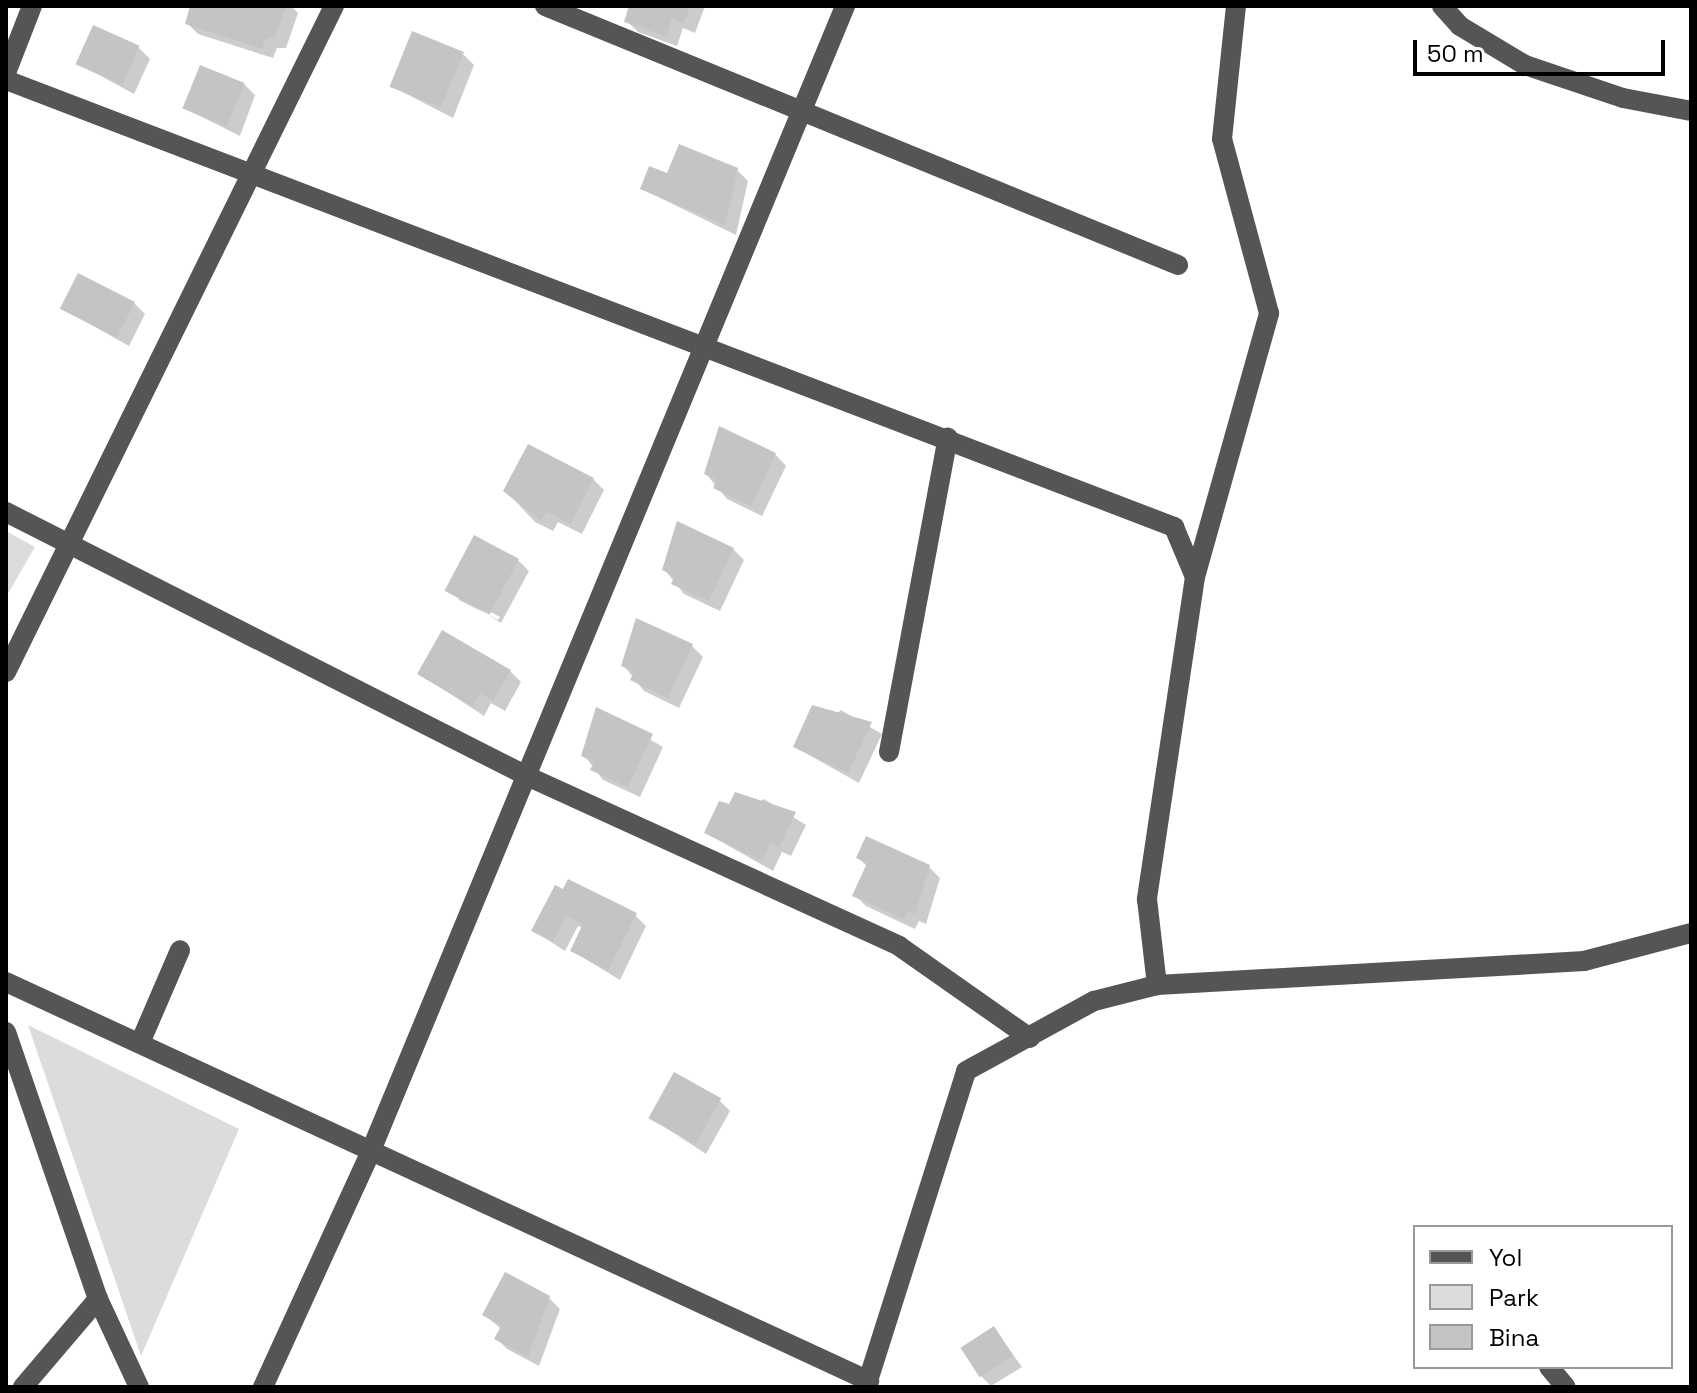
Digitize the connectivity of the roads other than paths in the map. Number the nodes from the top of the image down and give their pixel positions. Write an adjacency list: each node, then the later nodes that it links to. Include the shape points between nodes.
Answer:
1 (32, 6): 7 (street)
2 (334, 6): 11 (street)
3 (545, 6): 9 (street)
4 (845, 6): 9 (street)
5 (1236, 6): 17 (street, via 1222,139 1269,313)
6 (1442, 6): 10 (street, via 1460,26 1525,65 1623,98)
7 (6, 73)
8 (6, 80): 11 (street)
9 (801, 107): 12 (street); 13 (street)
10 (1691, 111)
11 (254, 170): 13 (street); 16 (street)
12 (1178, 265)
13 (707, 343): 14 (street); 20 (street)
14 (948, 437): 17 (street, via 1174,527); 19 (street)
15 (6, 512): 16 (street)
16 (73, 548): 18 (street); 20 (street)
17 (1195, 577): 24 (street, via 1147,899)
18 (6, 672)
19 (889, 752)
20 (529, 777): 26 (street, via 899,946); 28 (street)
21 (1691, 933): 24 (street, via 1584,961)
22 (180, 950): 27 (street)
23 (6, 982): 27 (street)
24 (1157, 985): 26 (street, via 1094,1001)
25 (6, 1032): 29 (street)
26 (1030, 1038): 31 (street, via 966,1071)
27 (140, 1043): 28 (street)
28 (370, 1153): 31 (street); 34 (street)
29 (98, 1299): 32 (street); 33 (street)
30 (1551, 1369): 35 (street)
31 (867, 1384)
32 (23, 1387)
33 (139, 1387)
34 (263, 1387)
35 (1566, 1387)

